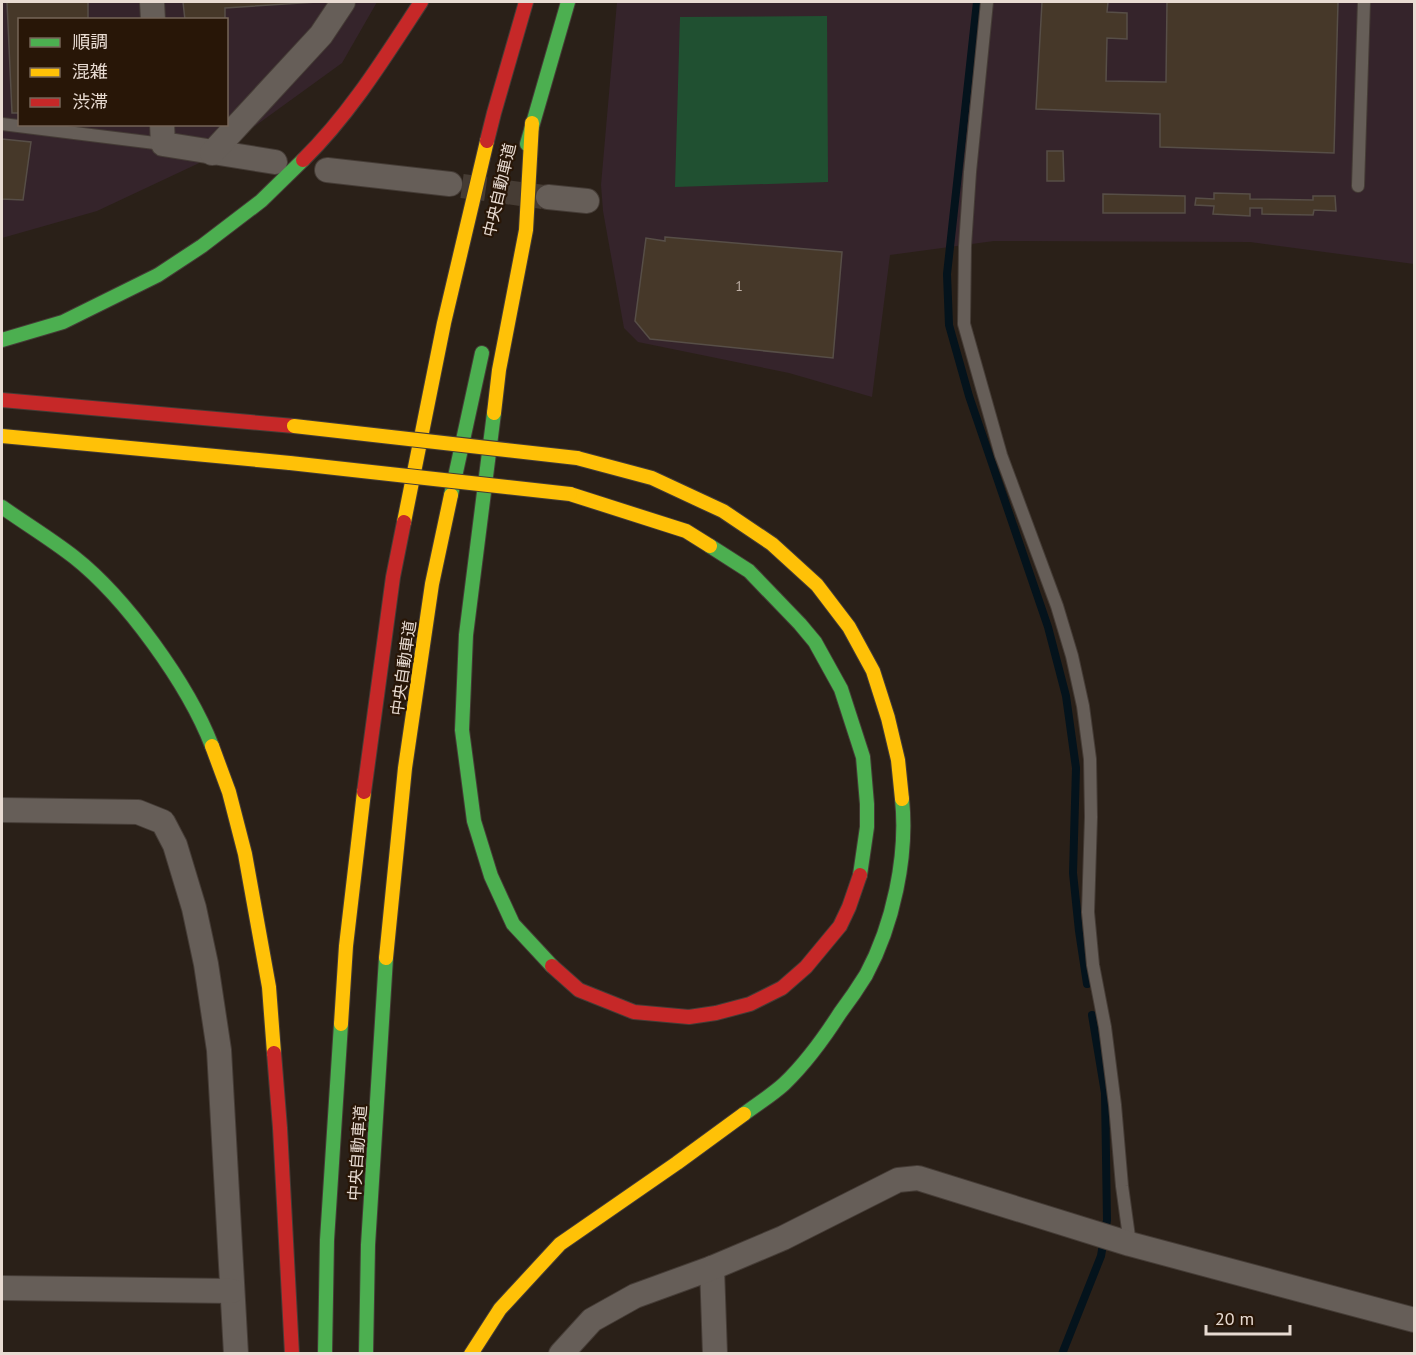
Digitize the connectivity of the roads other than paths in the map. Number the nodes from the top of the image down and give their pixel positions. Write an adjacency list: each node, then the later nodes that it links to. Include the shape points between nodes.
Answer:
1 (152, 2): 8 (street)
2 (343, 2): 14 (street, via 321,35)
3 (421, 2): 22 (highway, via 371,78 320,143 261,201 158,275 63,322)
4 (526, 2): 35 (highway, 中央自動車道, via 444,323 393,577 346,946 327,1240)
5 (568, 2): 9 (highway, 中央自動車道)
6 (987, 2): 28 (lane, via 970,172 964,324 1001,455 1057,606 1083,706 1090,759 1088,912 1114,1094)
7 (1364, 2): 18 (lane)
8 (153, 18)
9 (532, 123): 19 (highway, 中央自動車道); 25 (highway, bridge, via 526,230 499,370 466,634 462,730 474,820 491,876 513,924 579,990 634,1012 689,1017 750,1004 782,988 806,967 840,926 849,908 859,879 867,804 863,757 841,689 815,642 749,571 686,531 570,494 290,463)
10 (2, 124): 11 (lane)
11 (18, 125)
12 (34, 126): 13 (lane)
13 (163, 134): 14 (street)
14 (212, 153): 15 (street)
15 (275, 162)
16 (327, 170): 17 (street)
17 (450, 184)
18 (1358, 186)
19 (514, 195)
20 (548, 197): 21 (street)
21 (587, 201)
22 (2, 340)
23 (484, 344): 36 (highway, 中央自動車道, via 432,585 405,768 386,957 368,1245)
24 (2, 400): 37 (highway, bridge, via 294,426 577,458 652,478 723,511 772,544 817,585 849,627 873,671 898,760 904,818 893,904 865,976 822,1041 783,1085 560,1244 500,1309)
25 (2, 436)
26 (2, 507): 34 (highway, via 75,558 110,590 140,626 176,677 206,731 229,792 245,854 269,987)
27 (2, 810): 31 (street, via 138,812 163,822 175,845 204,952 219,1050)
28 (1125, 1243): 29 (street, via 918,1179 898,1180 783,1238); 32 (street)
29 (711, 1268): 38 (street, via 635,1296 592,1320); 39 (street)
30 (2, 1288): 31 (street)
31 (232, 1291): 33 (street)
32 (1414, 1320)
33 (236, 1353)
34 (292, 1353)
35 (325, 1353)
36 (366, 1353)
37 (471, 1353)
38 (561, 1353)
39 (715, 1353)

